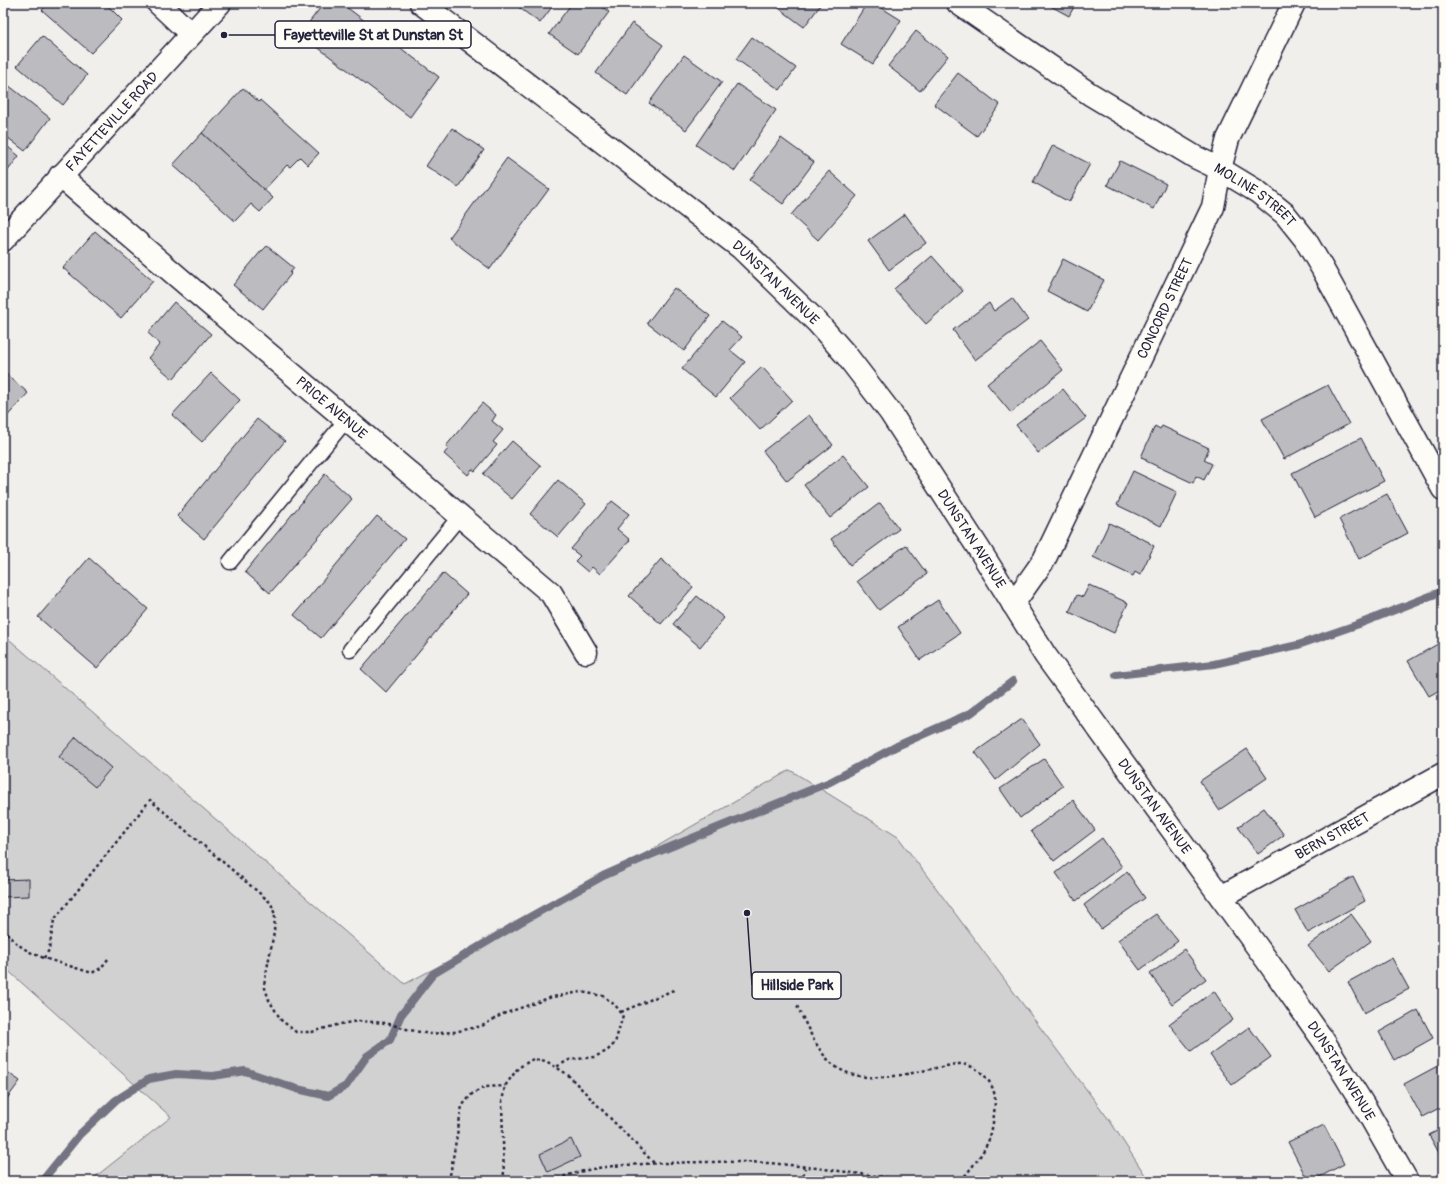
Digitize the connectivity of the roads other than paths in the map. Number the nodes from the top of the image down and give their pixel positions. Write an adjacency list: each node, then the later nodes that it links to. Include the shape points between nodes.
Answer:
1 (158, 3): 6 (street)
2 (220, 3): 6 (street, FAYETTEVILLE ROAD)
3 (421, 3): 14 (street, DUNSTAN AVENUE, via 741,248 817,322 890,412)
4 (958, 3): 7 (street, MOLINE STREET, via 1090,94 1194,157)
5 (1294, 3): 7 (street, CONCORD STREET, via 1228,139)
6 (191, 34): 8 (street, FAYETTEVILLE ROAD)
7 (1220, 169): 11 (street, MOLINE STREET, via 1258,192 1285,214 1305,239); 14 (street, CONCORD STREET, via 1213,206 1044,560)
8 (60, 176): 9 (street, FAYETTEVILLE ROAD); 10 (street, PRICE AVENUE)
9 (3, 240)
10 (346, 420): 12 (street, PRICE AVENUE); 13 (lane)
11 (1443, 489)
12 (460, 516): 15 (lane); 16 (street, PRICE AVENUE, via 551,593)
13 (230, 562)
14 (1013, 604): 18 (street, DUNSTAN AVENUE, via 1045,655)
15 (350, 650)
16 (586, 652)
17 (1443, 774): 18 (street, BERN STREET)
18 (1222, 897): 19 (street, DUNSTAN AVENUE, via 1323,1040 1366,1108)
19 (1407, 1181)

